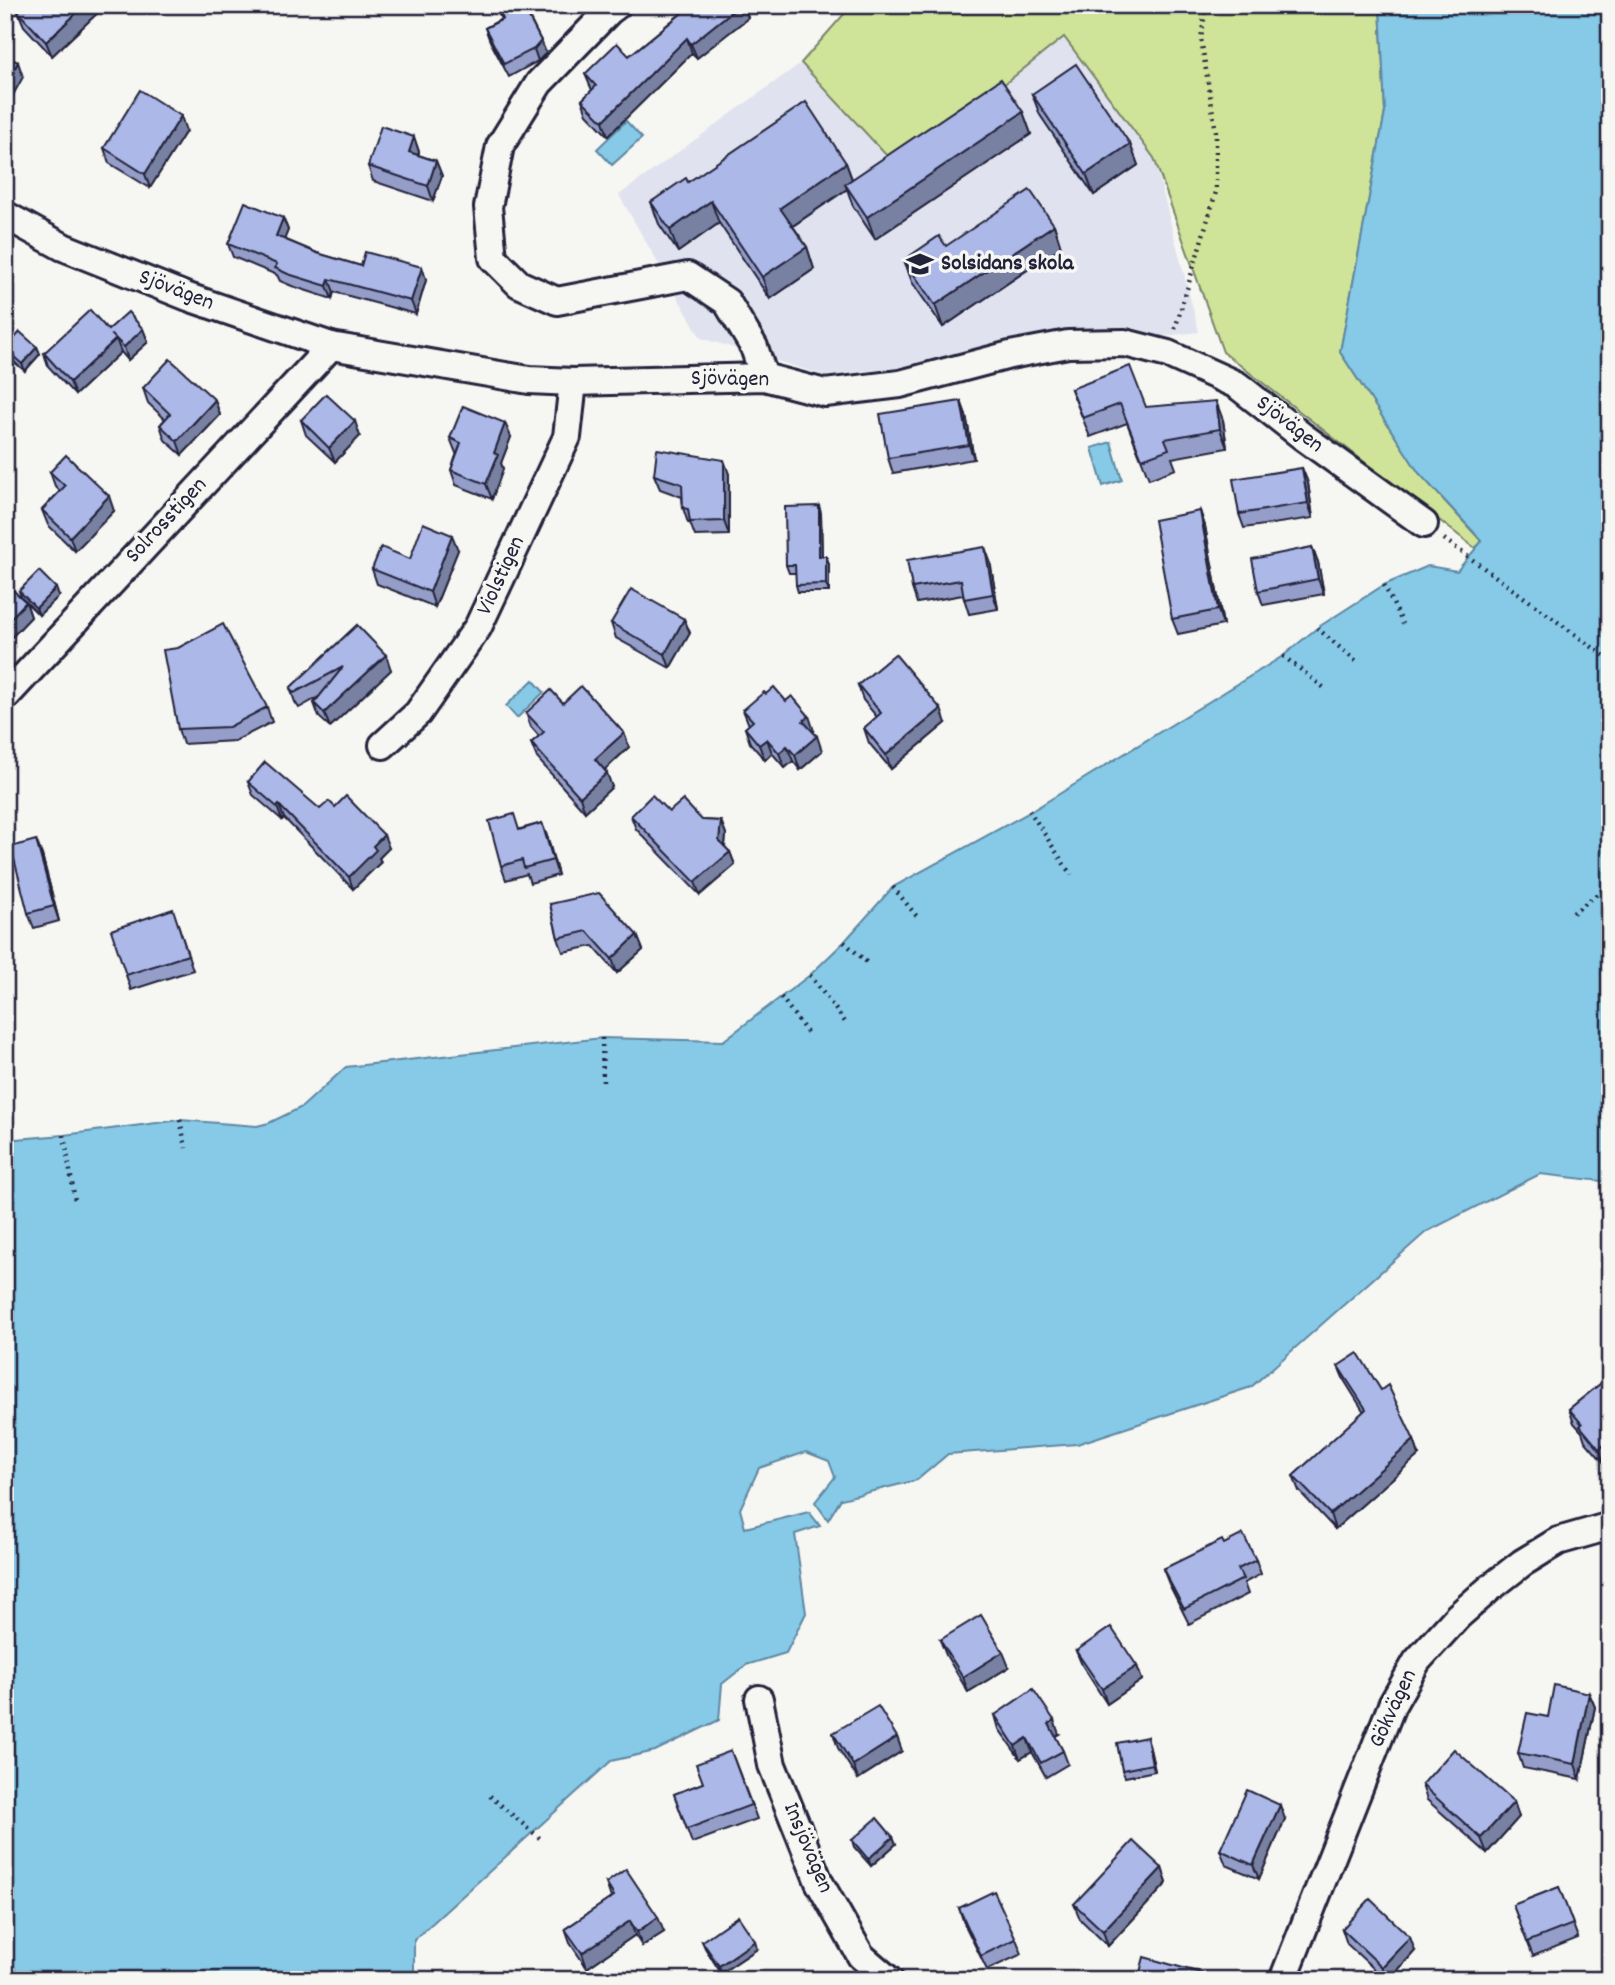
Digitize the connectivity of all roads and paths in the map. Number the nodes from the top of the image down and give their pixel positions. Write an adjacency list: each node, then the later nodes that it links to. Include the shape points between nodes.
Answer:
1 (1206, 5): 5 (path, via 1201,39 1216,132 1216,192)
2 (604, 11): 6 (street, via 539,83 500,146 488,207 493,258 519,285 557,301 688,276 727,302 754,347)
3 (5, 215): 4 (street, Sjövägen, via 75,253)
4 (331, 346): 7 (street, Sjövägen, via 529,380); 16 (street, Solrosstigen)
5 (1168, 354): 6 (street, Sjövägen, via 1125,343 1068,344 900,384 825,393); 8 (street, Sjövägen, via 1237,385)
6 (764, 377): 7 (street, Sjövägen)
7 (573, 382): 17 (street, Violstigen, via 567,438 478,627 418,713)
8 (1424, 524): 13 (path)
9 (1384, 585): 10 (path)
10 (1403, 624)
11 (1317, 628): 14 (path)
12 (1283, 656): 15 (path)
13 (1610, 660)
14 (1359, 664)
15 (1327, 690)
16 (5, 697)
17 (383, 745)
18 (1029, 810): 19 (path)
19 (1070, 875)
20 (1610, 884): 22 (path)
21 (893, 887): 23 (path)
22 (1573, 913)
23 (919, 919)
24 (844, 943): 25 (path)
25 (870, 965)
26 (810, 975): 28 (path)
27 (781, 998): 29 (path)
28 (845, 1022)
29 (808, 1034)
30 (602, 1038): 31 (path)
31 (603, 1083)
32 (180, 1120): 34 (path)
33 (64, 1135): 35 (path)
34 (186, 1148)
35 (75, 1201)
36 (1610, 1526): 41 (street, Gökvägen, via 1558,1541 1522,1563 1458,1616 1417,1661 1392,1705)
37 (759, 1699): 40 (street, Insjövägen, via 772,1765 819,1882 861,1956)
38 (490, 1796): 39 (path)
39 (543, 1840)
40 (889, 1980)
41 (1283, 1980)

